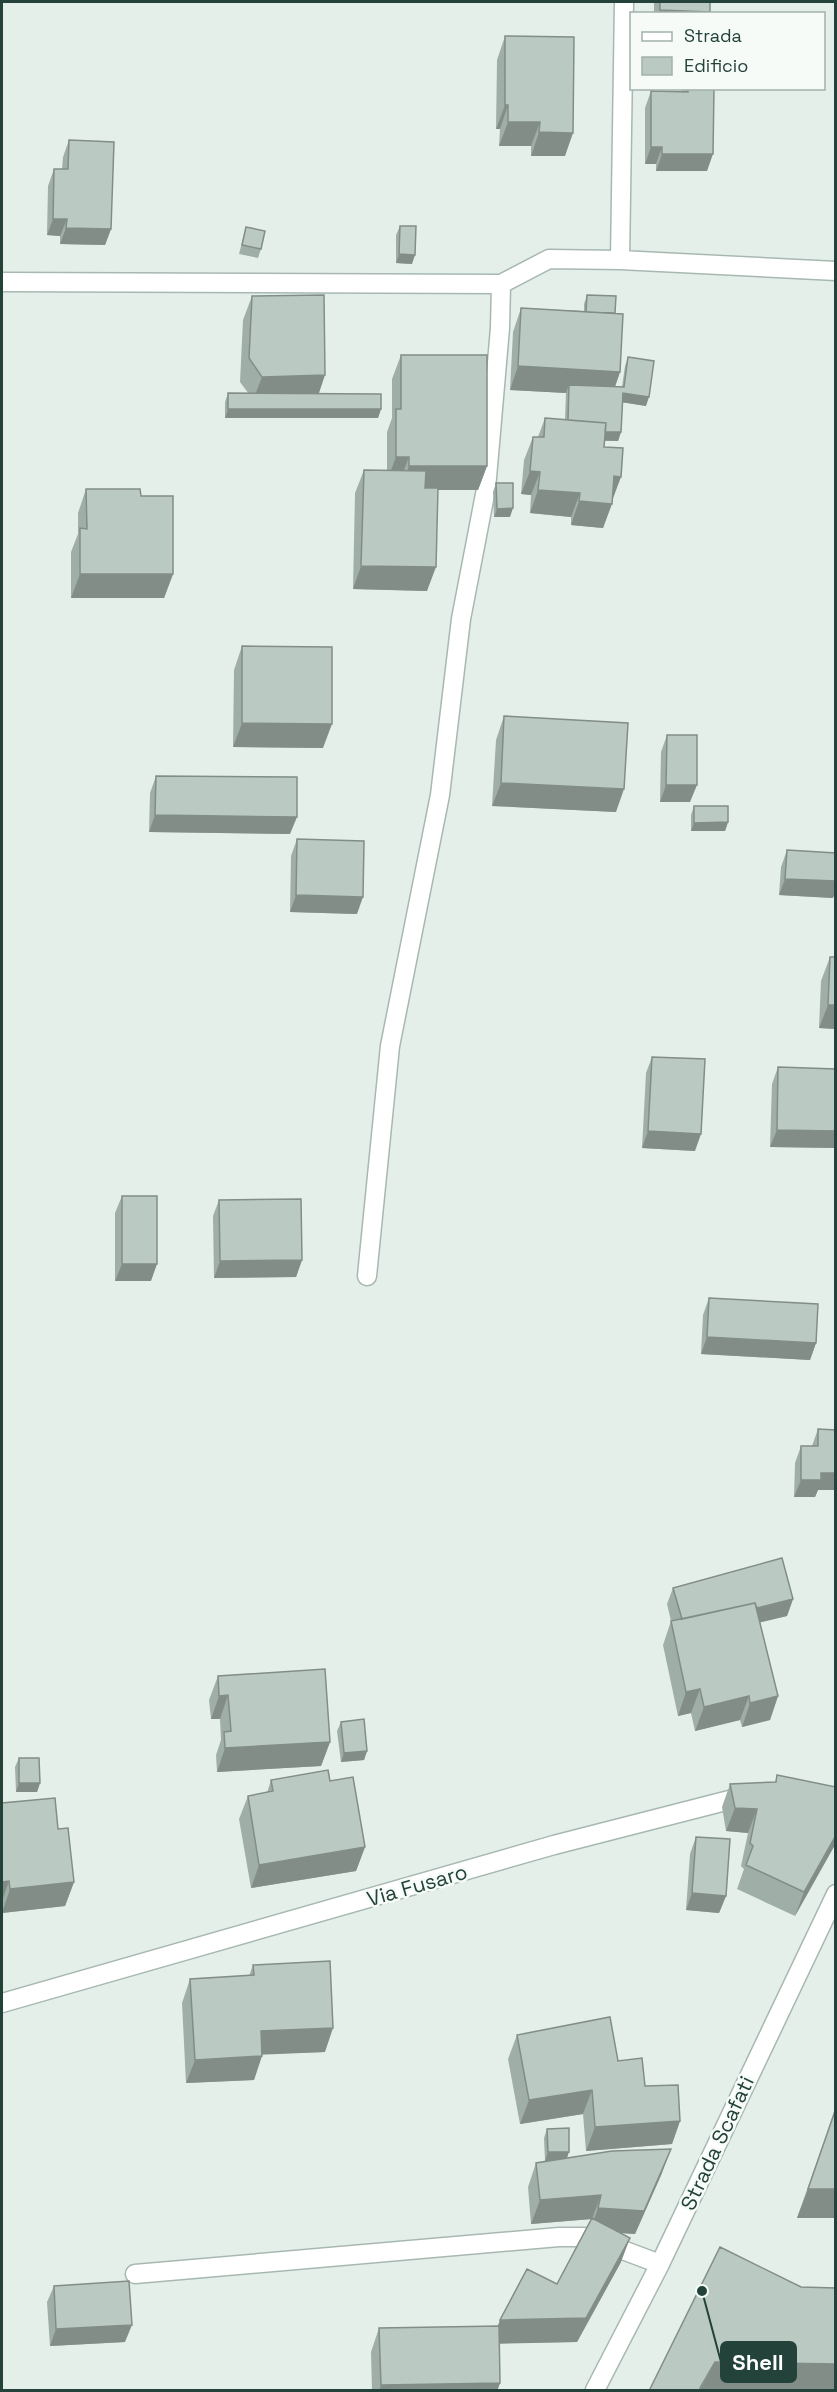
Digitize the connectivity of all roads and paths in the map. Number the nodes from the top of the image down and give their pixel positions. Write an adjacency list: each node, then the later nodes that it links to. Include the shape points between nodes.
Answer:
1 (624, 2): 2 (street)
2 (620, 260): 3 (street); 5 (street, via 549,259)
3 (836, 272)
4 (2, 282): 5 (street)
5 (501, 284): 6 (street, via 486,489 460,619 440,795 390,1046)
6 (367, 1276)
7 (766, 1794): 9 (street, Via Fusaro, via 554,1845)
8 (836, 1894): 10 (street, Strada Scafati)
9 (2, 2003)
10 (660, 2264): 11 (street, via 588,2237 559,2237); 12 (street, Strada Scafati)
11 (135, 2274)
12 (595, 2391)

